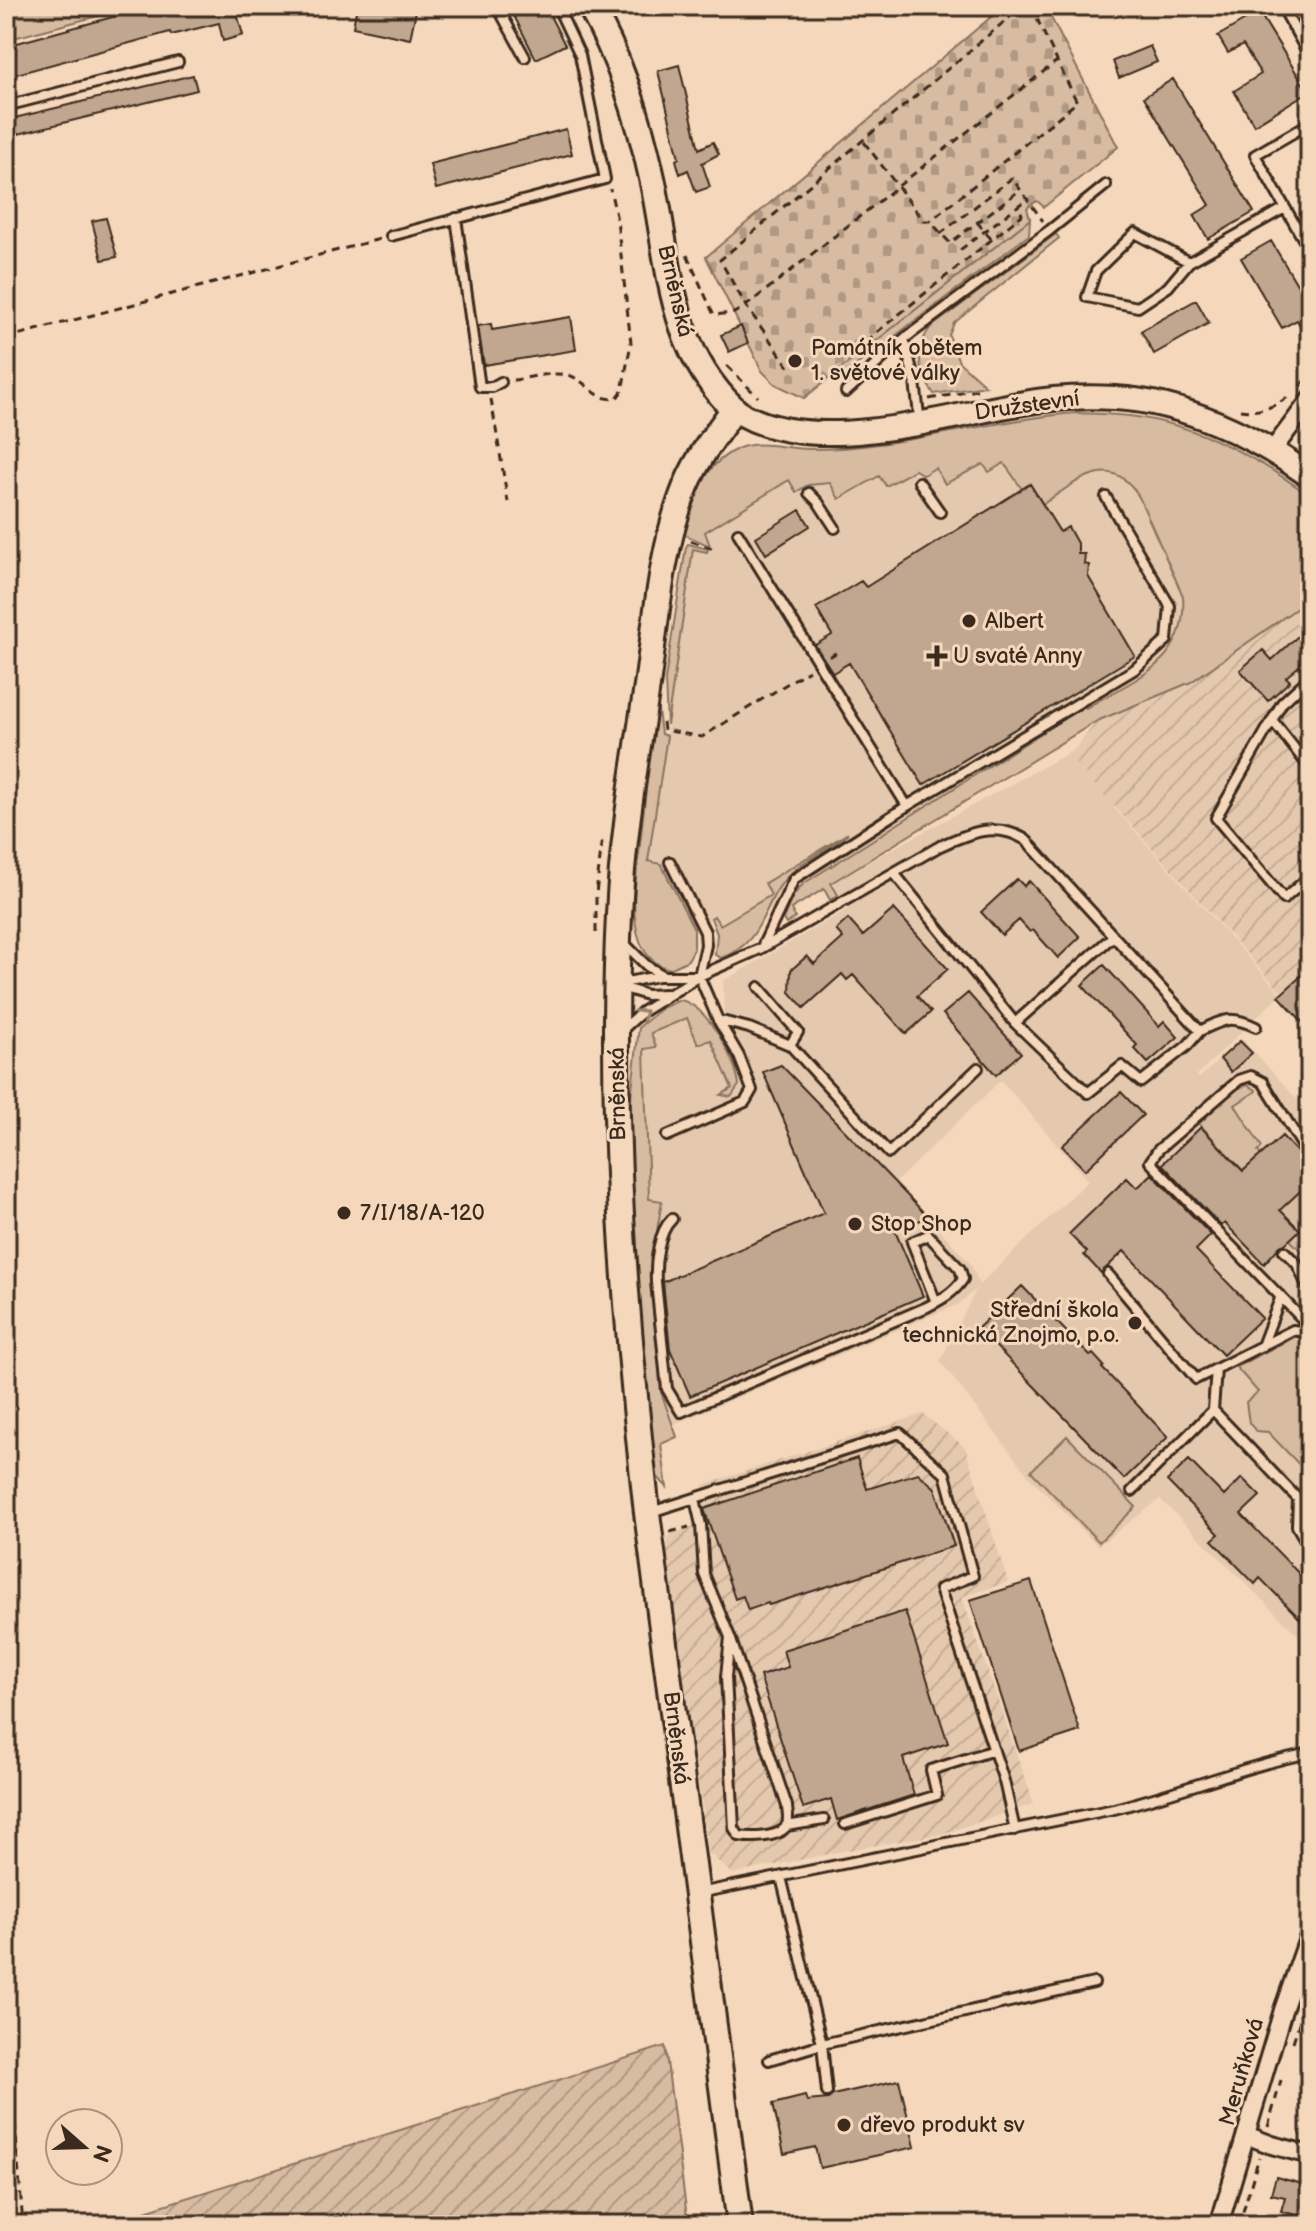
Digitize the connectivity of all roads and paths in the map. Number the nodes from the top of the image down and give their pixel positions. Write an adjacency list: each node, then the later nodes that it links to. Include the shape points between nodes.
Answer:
1 (497, 6): 7 (lane)
2 (557, 6): 14 (lane, via 580,55)
3 (590, 6): 48 (main road, Brněnská, via 613,50 637,118 688,346 711,385)
4 (1023, 6): 13 (path)
5 (1031, 6): 9 (path)
6 (1284, 10): 8 (lane)
7 (525, 57)
8 (1310, 57)
9 (1057, 61): 16 (path); 22 (path, via 1077,102)
10 (178, 62): 11 (lane)
11 (6, 106)
12 (1310, 123): 20 (lane, via 1255,155)
13 (864, 142): 16 (path); 33 (path, via 720,260)
14 (605, 179): 21 (lane); 40 (path, via 617,220 631,343 622,391 617,398 604,398 564,374)
15 (1106, 185): 24 (lane)
16 (898, 186): 22 (path, via 924,221); 33 (path)
17 (1020, 190): 18 (path); 23 (path); 26 (path, via 1012,178)
18 (1027, 199): 19 (path); 24 (path)
19 (1019, 205): 25 (path); 28 (path, via 1022,215)
20 (1285, 208): 30 (lane); 31 (lane)
21 (456, 218): 27 (lane); 41 (lane, via 480,387)
22 (930, 221): 26 (path)
23 (977, 222): 25 (path); 26 (path, via 950,243)
24 (1050, 230): 35 (lane)
25 (984, 231): 28 (path); 29 (path)
26 (940, 234)
27 (391, 236): 34 (path)
28 (992, 240): 36 (path)
29 (960, 250)
30 (1310, 251)
31 (1189, 262): 31 (lane, via 1168,287 1138,307 1087,297 1096,271 1135,233)
32 (688, 272): 33 (path, via 684,250 714,315)
33 (746, 306): 38 (path)
34 (6, 338)
35 (904, 339): 43 (lane); 46 (lane)
36 (866, 341)
37 (722, 361): 44 (path)
38 (789, 367)
39 (1310, 374): 47 (path, via 1277,405)
40 (501, 382): 41 (lane)
41 (488, 387): 55 (path)
42 (985, 389): 46 (path)
43 (846, 392)
44 (757, 396)
45 (1310, 400): 50 (street)
46 (915, 401): 49 (lane)
47 (1234, 408)
48 (734, 409): 49 (main road, Družstevní, via 764,425 804,433); 59 (main road, Brněnská, via 695,467)
49 (920, 423): 50 (main road, Družstevní, via 1021,403 1117,398 1213,422)
50 (1272, 451): 51 (main road, Družstevní)
51 (1310, 476)
52 (919, 482): 56 (lane)
53 (809, 493): 57 (lane)
54 (1106, 497): 67 (lane, via 1170,606 1167,640 1135,669)
55 (508, 502)
56 (940, 512)
57 (835, 528)
58 (738, 533): 62 (lane)
59 (671, 535): 60 (path); 71 (main road, Brněnská, via 631,802)
60 (714, 549)
61 (839, 651): 62 (path)
62 (819, 664): 64 (path, via 702,737 664,730); 67 (lane)
63 (1310, 677): 65 (lane)
64 (663, 717)
65 (1272, 720): 66 (lane); 70 (lane, via 1216,818 1284,899)
66 (1310, 768)
67 (907, 806): 73 (lane, via 794,879)
68 (670, 862): 75 (lane, via 705,932)
69 (894, 873): 72 (lane, via 969,833 991,828 1014,832); 73 (lane); 80 (lane)
70 (1310, 876)
71 (618, 937): 74 (lane); 76 (main road, Brněnská)
72 (1112, 937): 80 (lane); 82 (lane)
73 (762, 948): 75 (lane)
74 (664, 976): 75 (lane); 76 (lane)
75 (699, 976): 78 (lane); 79 (lane)
76 (617, 984): 78 (lane, via 637,993); 83 (main road, Brněnská)
77 (759, 987): 84 (lane, via 798,1032)
78 (668, 994): 83 (lane, one-way to 78)
79 (718, 1020): 84 (lane); 86 (lane, via 752,1090 745,1102)
80 (1015, 1023): 82 (lane, via 1088,1093 1122,1066 1141,1082)
81 (1256, 1027): 82 (lane, via 1237,1018)
82 (1200, 1031)
83 (617, 1035): 100 (main road, Brněnská, via 623,1265)
84 (790, 1045): 85 (lane, via 889,1153)
85 (978, 1068)
86 (667, 1136)
87 (1310, 1158): 92 (lane, via 1263,1082 1251,1076 1239,1080 1150,1162)
88 (672, 1219): 93 (lane, via 665,1225 655,1268 667,1389 681,1412)
89 (1284, 1251): 91 (lane, via 1297,1264)
90 (1108, 1274): 96 (lane, via 1196,1379)
91 (1310, 1292)
92 (1281, 1296): 94 (lane); 95 (lane)
93 (936, 1302): 93 (lane, via 912,1242 928,1235 963,1279)
94 (1310, 1330): 95 (lane, via 1293,1330)
95 (1262, 1346): 96 (lane)
96 (1216, 1369): 97 (lane)
97 (1213, 1410): 98 (lane); 103 (lane, via 1298,1499 1297,1526)
98 (1132, 1491)
99 (695, 1499): 100 (lane); 104 (lane, via 704,1574); 105 (lane, via 900,1433 945,1474 973,1576 940,1589)
100 (647, 1513): 112 (main road, Brněnská)
101 (695, 1525): 102 (path)
102 (670, 1532)
103 (1310, 1549)
104 (730, 1637): 109 (lane, via 787,1806); 109 (lane, via 726,1677 734,1828 739,1836 751,1838)
105 (994, 1750): 108 (lane, via 931,1770 937,1795); 110 (lane)
106 (1310, 1753): 110 (lane, via 1137,1804)
107 (824, 1820): 109 (lane)
108 (845, 1824)
109 (786, 1826)
110 (1015, 1830): 111 (lane)
111 (781, 1877): 112 (lane); 117 (lane)
112 (696, 1893): 126 (main road, Brněnská)
113 (1310, 1933): 122 (street, Meruňková)
114 (1094, 1983): 117 (lane)
115 (1310, 1989): 118 (path)
116 (6, 2012): 125 (path)
117 (822, 2044): 119 (lane); 121 (lane)
118 (1292, 2045)
119 (769, 2060)
120 (1284, 2073): 123 (path)
121 (827, 2092)
122 (1246, 2135): 123 (street); 127 (street, Meruňková)
123 (1263, 2142): 124 (street); 128 (path)
124 (1310, 2155)
125 (23, 2225)
126 (740, 2225)
127 (1219, 2225)
128 (1239, 2225)

